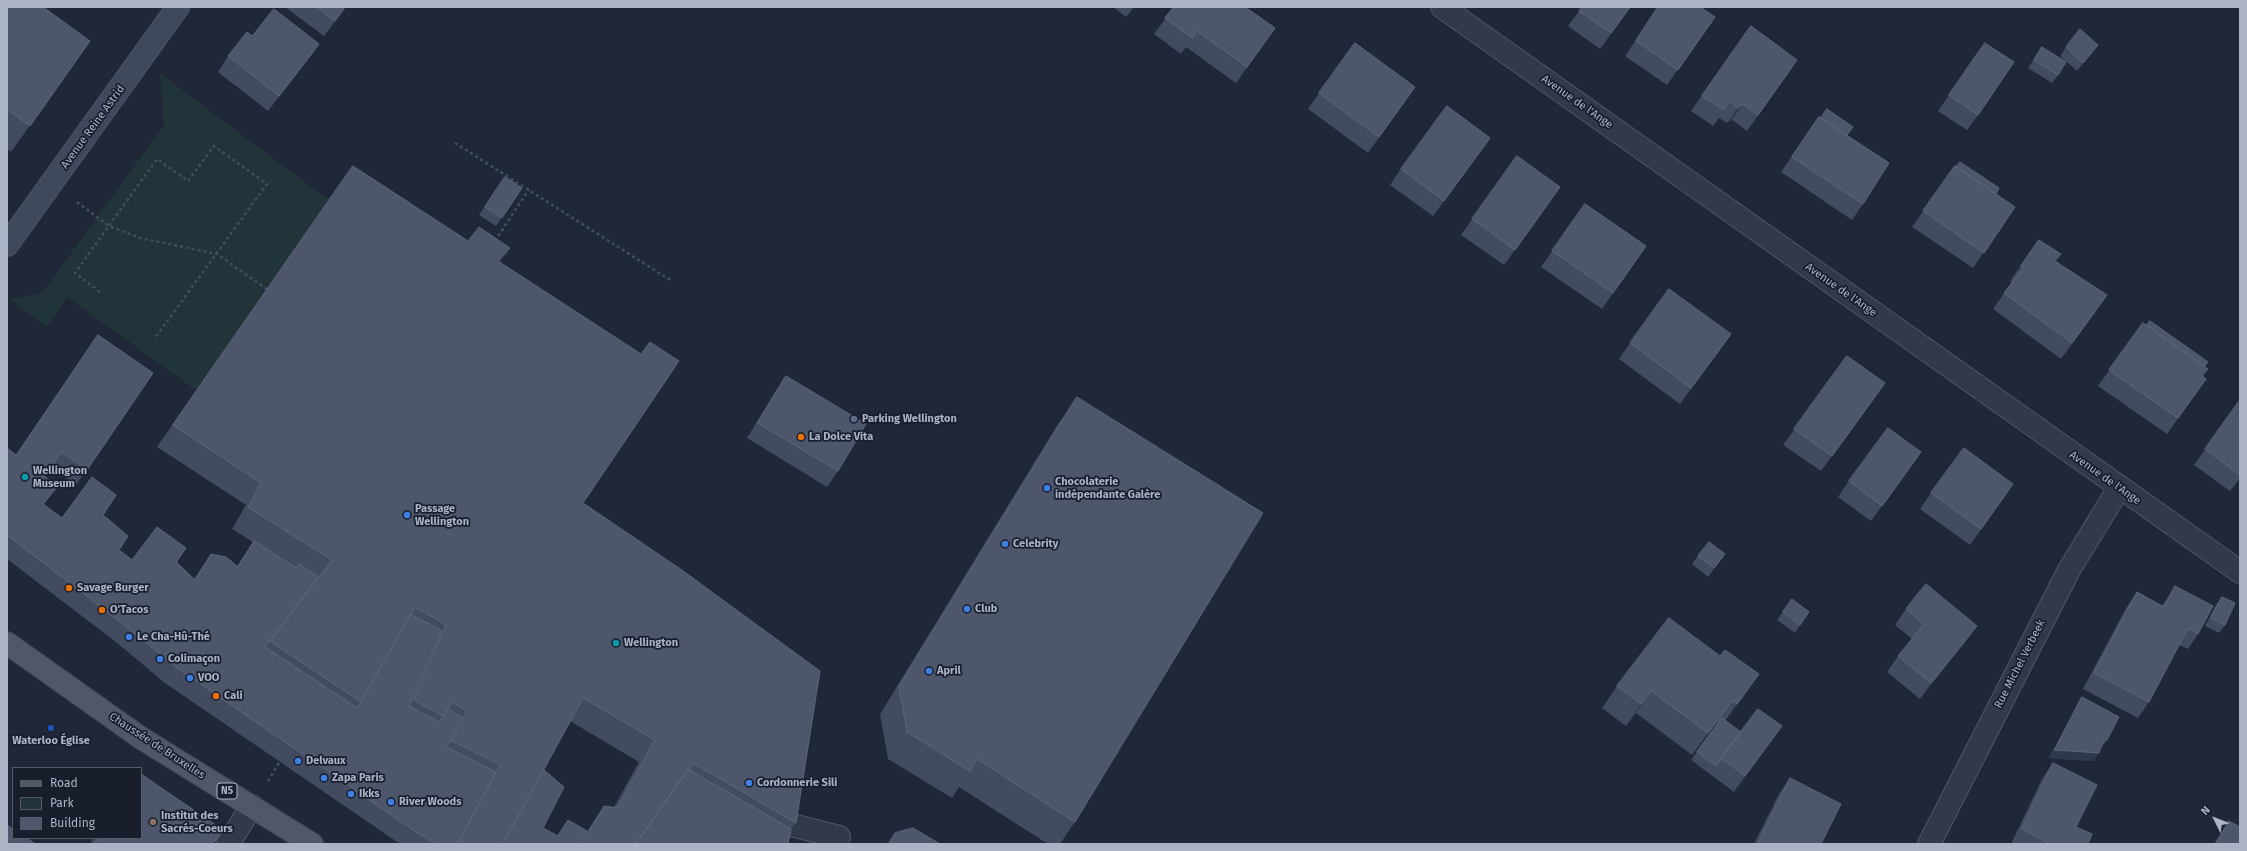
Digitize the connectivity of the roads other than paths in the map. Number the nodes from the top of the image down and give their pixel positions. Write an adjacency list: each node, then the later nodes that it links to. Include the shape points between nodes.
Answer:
1 (178, 7): 3 (street, Avenue Reine Astrid)
2 (1442, 7): 4 (street, Avenue de l'Ange)
3 (7, 245)
4 (2119, 488): 5 (street, Avenue de l'Ange); 12 (street, Rue Michel Verbeek, via 2069,570)
5 (2240, 572)
6 (7, 643): 7 (main road, Chaussée de Bruxelles / N5, via 141,738)
7 (252, 806): 9 (street); 10 (main road, Chaussée de Bruxelles / N5)
8 (784, 823): 11 (street, via 839,837)
9 (228, 844)
10 (312, 844)
11 (834, 844)
12 (1929, 844)

